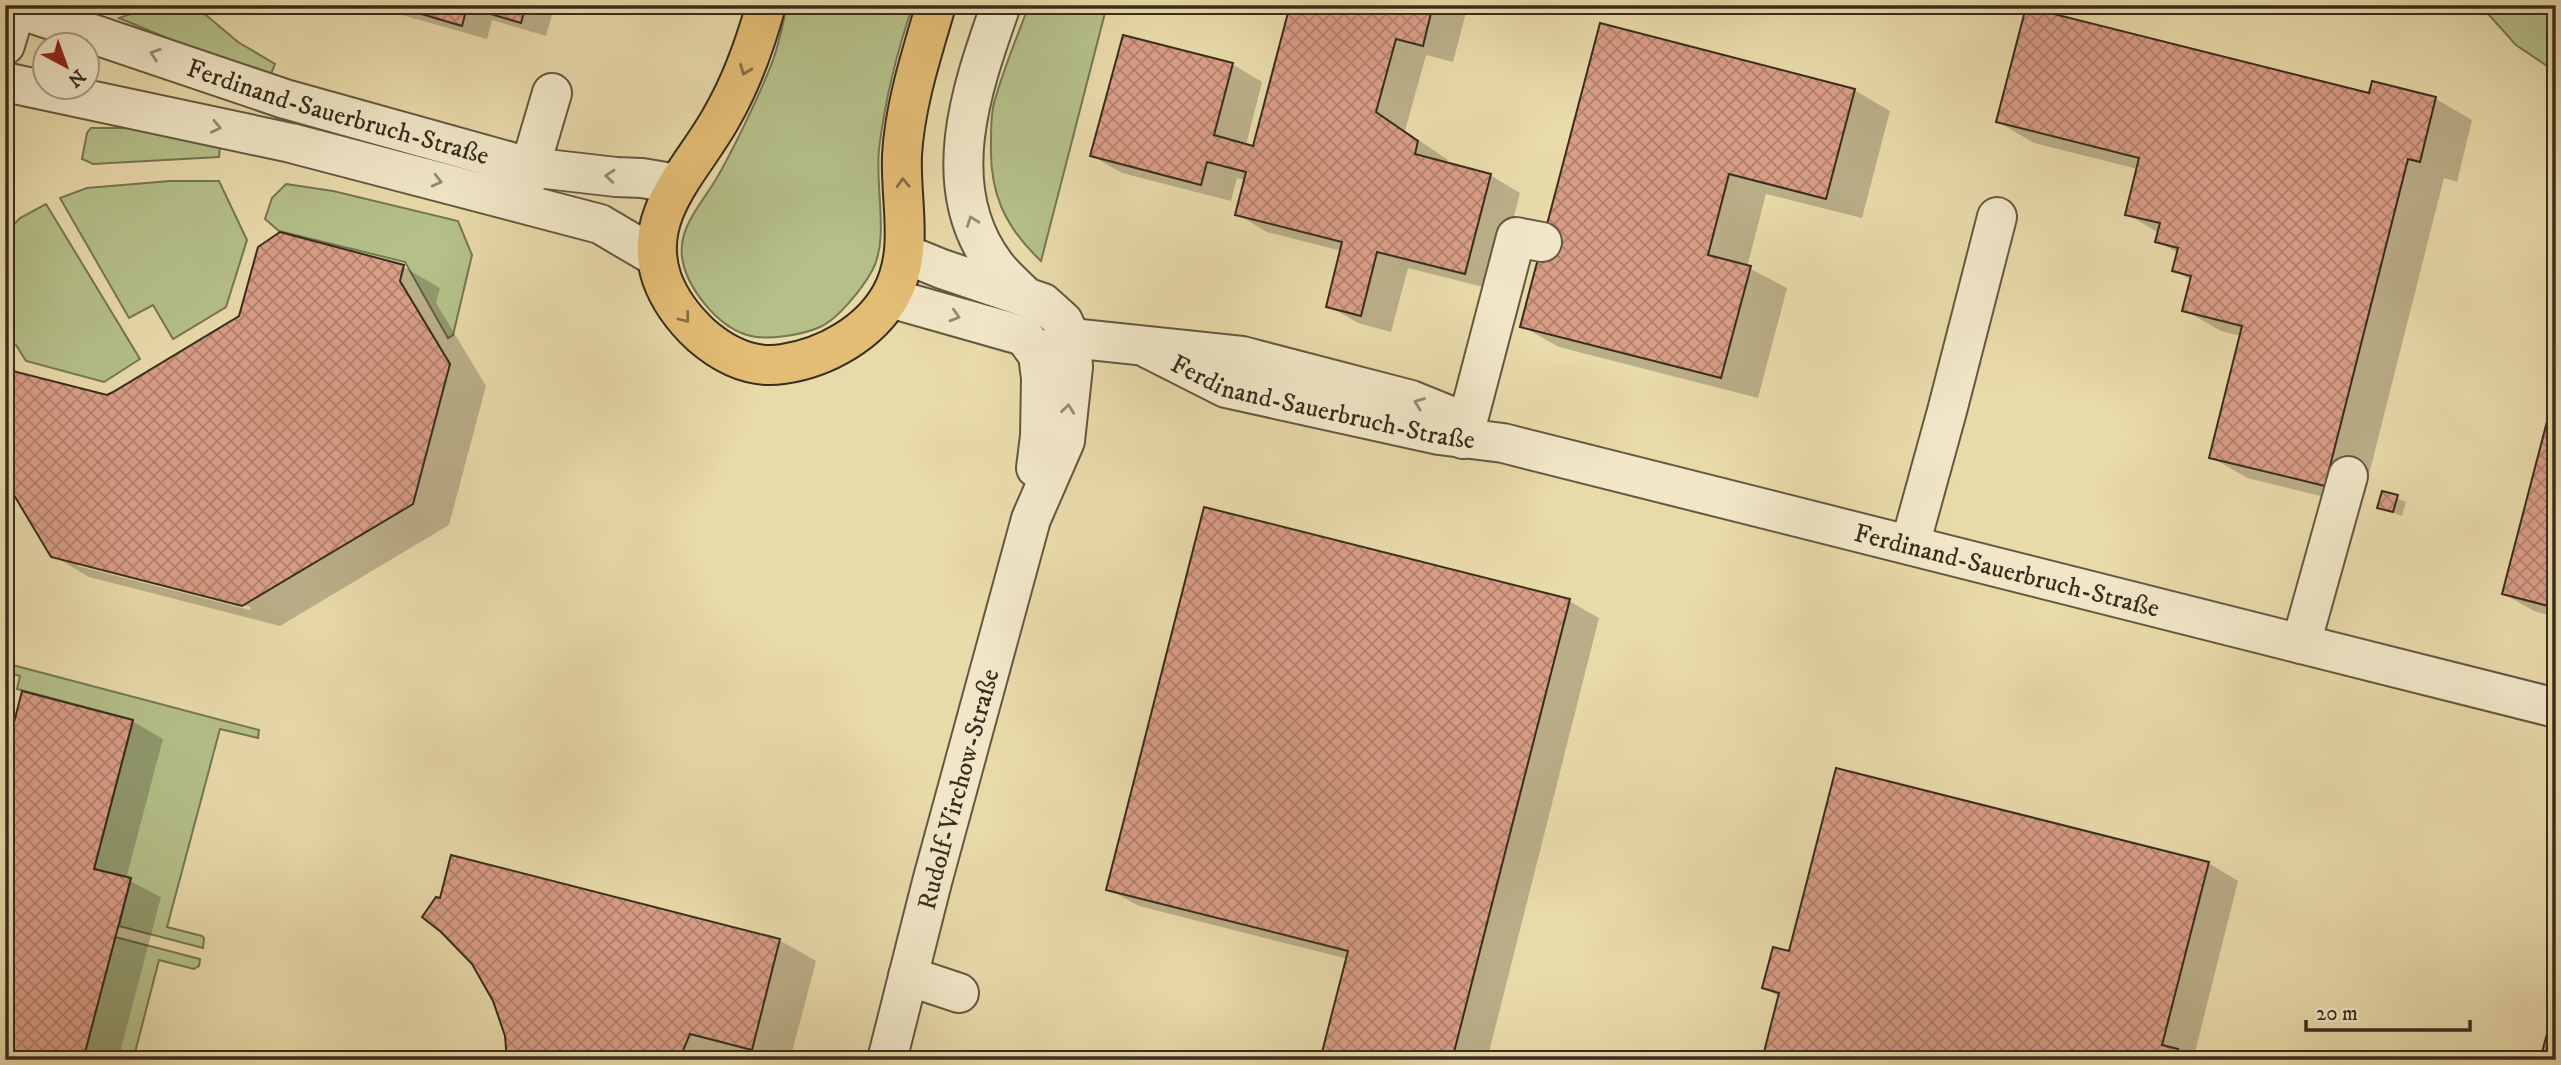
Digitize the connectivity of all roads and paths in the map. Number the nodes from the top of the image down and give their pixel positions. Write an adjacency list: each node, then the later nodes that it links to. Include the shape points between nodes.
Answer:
1 (766, 5): 8 (main road, one-way to 8, via 738,87)
2 (936, 5): 12 (main road, one-way to 2, via 904,143)
3 (1001, 5): 14 (street, one-way to 3, via 983,247 967,205 963,178 962,149 971,103)
4 (13, 6): 5 (street); 9 (street, Ferdinand-Sauerbruch-Straße, one-way to 4)
5 (5, 45)
6 (5, 82): 9 (street, Ferdinand-Sauerbruch-Straße, one-way to 9, via 291,143)
7 (552, 93): 9 (street)
8 (677, 184): 9 (street, Ferdinand-Sauerbruch-Straße, one-way to 9, via 616,177); 13 (main road, via 655,239)
9 (525, 185): 13 (street, Ferdinand-Sauerbruch-Straße)
10 (1997, 217): 19 (street)
11 (1542, 242): 17 (street, via 1516,237)
12 (905, 254): 14 (street); 15 (main road)
13 (656, 257): 15 (main road, one-way to 15, via 665,288 690,325 732,357 751,363 801,362 828,352 866,325)
14 (1025, 296): 16 (street, via 1043,303 1063,321)
15 (890, 298): 16 (street, one-way to 16)
16 (1055, 346): 17 (street, Ferdinand-Sauerbruch-Straße, via 1126,343 1242,356 1411,400); 22 (street, Rudolf-Virchow-Straße, via 1041,378 1031,519)
17 (1465, 431): 19 (street, Ferdinand-Sauerbruch-Straße)
18 (2348, 477): 20 (street)
19 (1910, 545): 20 (street, Ferdinand-Sauerbruch-Straße)
20 (2301, 644): 21 (street, Ferdinand-Sauerbruch-Straße)
21 (2556, 708)
22 (908, 975): 23 (street); 24 (street, Rudolf-Virchow-Straße)
23 (959, 993)
24 (887, 1060)

